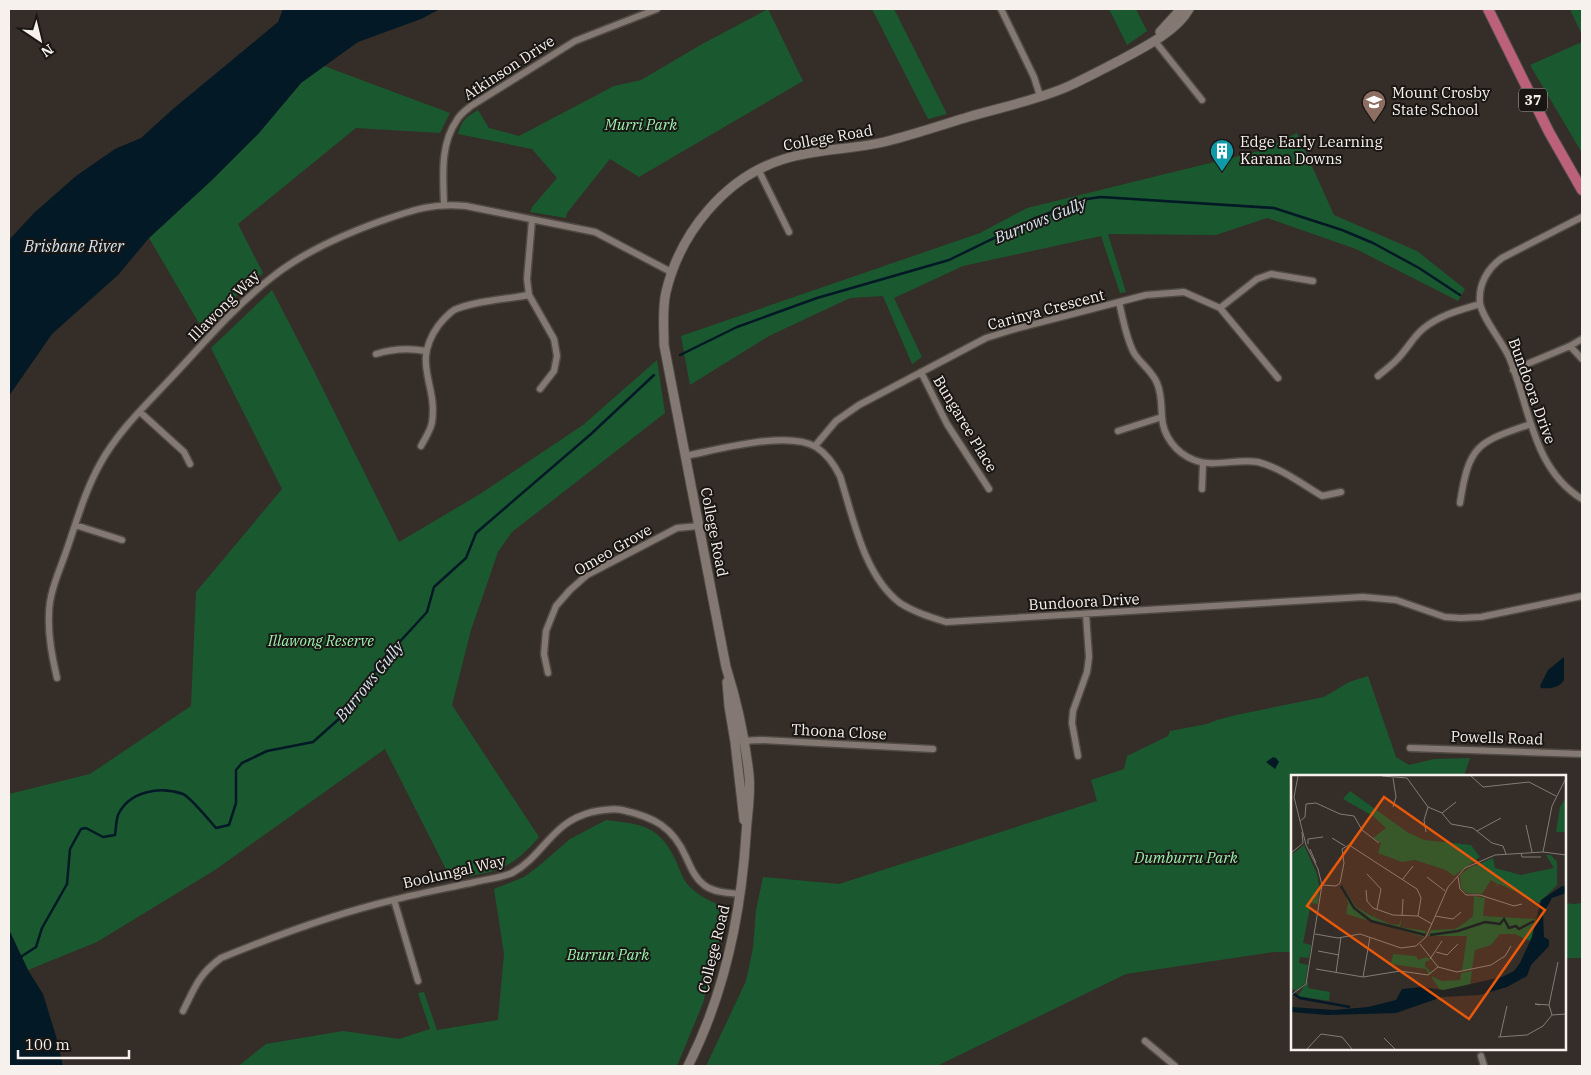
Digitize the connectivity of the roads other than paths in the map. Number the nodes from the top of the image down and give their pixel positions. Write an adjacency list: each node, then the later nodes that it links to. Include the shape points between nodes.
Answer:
1 (657, 9): 11 (street, Atkinson Drive, via 574,41 471,106 457,119 449,134 445,150)
2 (1001, 9): 7 (street)
3 (1181, 9): 6 (main road, College Road)
4 (1189, 9): 6 (main road, College Road, via 1177,24)
5 (1488, 9): 10 (main road, 37, via 1549,132)
6 (1154, 40): 7 (main road, College Road, via 1086,78); 8 (street)
7 (1040, 96): 9 (main road, College Road, via 888,141 815,151)
8 (1202, 100)
9 (758, 169): 14 (street); 15 (main road, College Road, via 727,190 704,214 688,236)
10 (1582, 190)
11 (444, 204): 13 (street, Illawong Way); 31 (street, Illawong Way, via 419,208 360,228 289,265 244,301)
12 (1582, 216): 19 (street, via 1493,265 1485,276)
13 (532, 220): 15 (street, Illawong Way, via 595,232); 17 (street, via 527,271)
14 (789, 232)
15 (673, 273): 37 (main road, College Road, via 666,292 664,345)
16 (1313, 281): 20 (street, via 1272,274 1257,278)
17 (529, 296): 23 (street, via 454,311 432,335); 30 (street, via 554,339 557,356 554,370)
18 (1119, 302): 20 (street, Carinya Crescent, via 1146,295 1184,292); 27 (street, Carinya Crescent, via 986,338); 32 (street, via 1134,353 1158,385)
19 (1480, 304): 26 (street, Bundoora Drive); 28 (street, via 1453,312 1423,329 1400,357)
20 (1220, 308): 29 (street, Carinya Crescent)
21 (1582, 339): 22 (street)
22 (1570, 346): 25 (street); 26 (street)
23 (426, 351): 24 (street, via 387,350); 35 (street, via 433,405 432,423)
24 (376, 354)
25 (1582, 359)
26 (1514, 370): 33 (street, Bundoora Drive)
27 (920, 372): 36 (street, Carinya Crescent, via 843,416); 40 (street, Bungaree Place, via 947,424)
28 (1378, 376)
29 (1278, 378)
30 (540, 389)
31 (140, 412): 39 (street, via 184,452); 45 (street, Illawong Way, via 116,438 100,463)
32 (1162, 418): 34 (street); 38 (street, via 1165,433 1174,446)
33 (1531, 424): 43 (street, Bundoora Drive, via 1543,458 1554,475); 44 (street, via 1484,442 1467,467)
34 (1118, 430)
35 (421, 446)
36 (815, 446): 37 (street, Bundoora Drive, via 791,440 770,440); 49 (street, Bundoora Drive, via 826,454 840,476 874,573 901,603 918,613 946,622)
37 (685, 456): 46 (main road, College Road)
38 (1203, 463): 41 (street); 42 (street, via 1257,462 1275,468 1322,496)
39 (190, 464)
40 (989, 489)
41 (1202, 489)
42 (1342, 492)
43 (1582, 499)
44 (1460, 502)
45 (75, 525): 47 (street); 51 (street, Illawong Way, via 49,612 49,643)
46 (699, 526): 50 (street, Omeo Grove, via 677,528 587,575 570,590 556,606 546,631 544,654); 52 (main road, College Road, via 726,667 738,705)
47 (122, 540)
48 (1582, 596): 49 (street, Bundoora Drive, via 1480,617 1445,617 1396,600 1363,597)
49 (1086, 614): 56 (street, via 1087,672 1072,723)
50 (548, 674)
51 (57, 678)
52 (740, 742): 54 (street, Thoona Close, via 760,740); 57 (main road, College Road, via 749,776 750,802)
53 (1410, 748): 55 (street, Powells Road)
54 (933, 749)
55 (1582, 754)
56 (1078, 756)
57 (741, 894): 58 (street, Boolungal Way, via 718,892 705,886 695,876 681,845 660,823 621,810 608,810 584,814 568,822 523,865 506,875); 63 (main road, College Road, via 721,984)
58 (394, 900): 59 (street); 60 (street, Boolungal Way, via 336,914 221,958 199,978)
59 (418, 981)
60 (184, 1011)
61 (1145, 1041): 64 (street)
62 (1482, 1056): 65 (street)
63 (688, 1066)
64 (1175, 1066)
65 (1484, 1066)

